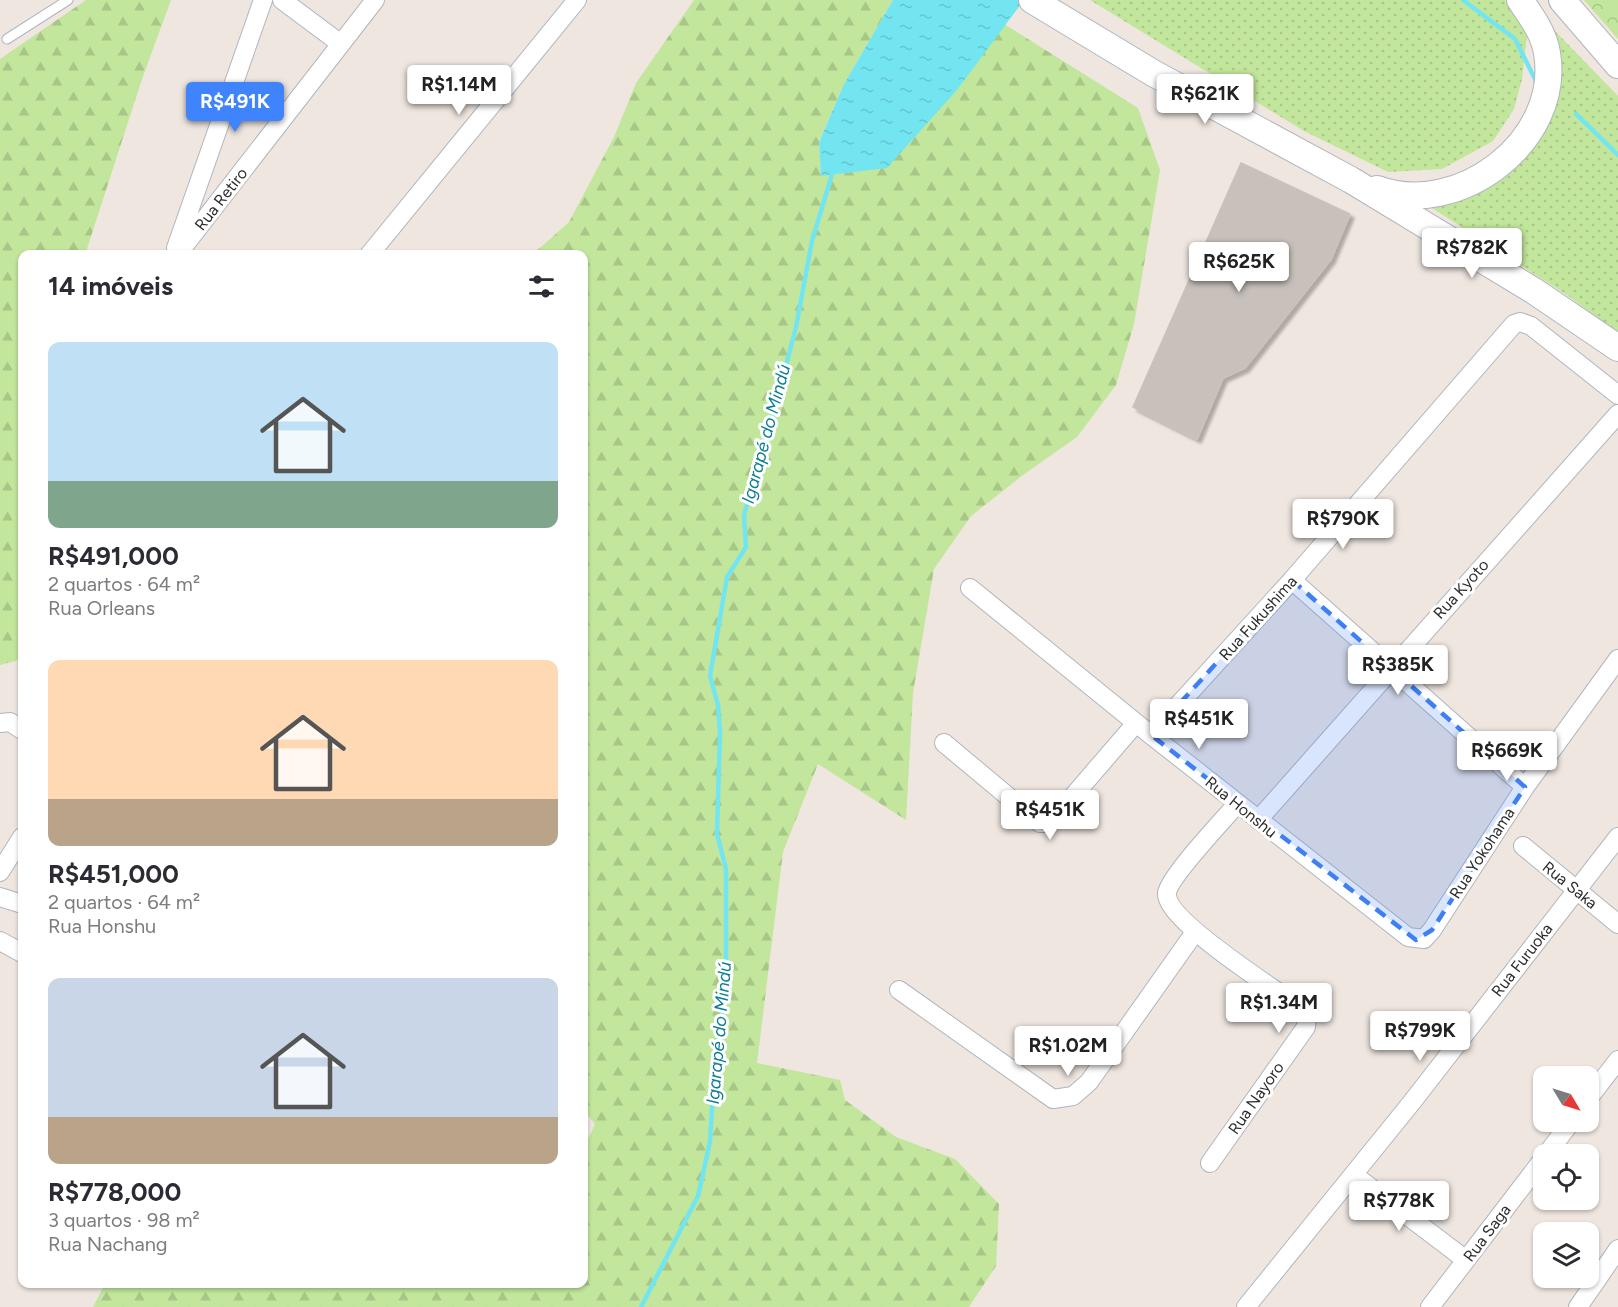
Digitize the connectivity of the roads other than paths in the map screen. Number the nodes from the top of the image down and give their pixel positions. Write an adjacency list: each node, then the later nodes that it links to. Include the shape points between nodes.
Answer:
1 (68, 0): 9 (lane)
2 (263, 0): 13 (street)
3 (282, 0): 10 (street)
4 (375, 0): 10 (street, Rua Retiro)
5 (1032, 0): 12 (main road, via 1080,31)
6 (1520, 0): 12 (main road, via 1540,32 1549,71 1540,111 1518,147 1494,169 1461,187 1424,195 1387,193)
7 (1562, 0): 11 (main road)
8 (571, 2): 15 (street)
9 (7, 39)
10 (341, 44): 14 (street, Rua Retiro)
11 (1618, 65)
12 (1351, 180): 16 (main road, via 1534,291)
13 (177, 250)
14 (179, 250)
15 (373, 250)
16 (1618, 348)
17 (1618, 395): 19 (street, Rua Fukushima, via 1532,326 1515,324)
18 (1618, 414): 22 (street, Rua Kyoto)
19 (1293, 580): 22 (street); 26 (street, Rua Fukushima)
20 (970, 588): 24 (street, Rua Honshu)
21 (1618, 659): 28 (street, Rua Yokohama)
22 (1392, 666): 28 (street); 30 (street, Rua Kyoto)
23 (0, 723): 25 (street, via 10,722)
24 (1136, 723): 26 (street, Rua Honshu); 27 (street, via 1050,823 1040,823)
25 (18, 727)
26 (1151, 735): 29 (street, Rua Honshu)
27 (944, 743)
28 (1525, 787): 39 (street, Rua Yokohama)
29 (1238, 803): 30 (street, Rua Honshu); 40 (street, Rua Nayoro, via 1168,888 1169,902)
30 (1258, 820): 39 (street, Rua Honshu, via 1408,937 1424,939)
31 (1618, 837): 35 (street, Rua Furuoka)
32 (18, 843): 34 (street)
33 (1523, 846): 35 (street, Rua Saka)
34 (0, 872)
35 (1575, 891): 38 (street, Rua Saka); 48 (street, Rua Furuoka)
36 (0, 897): 37 (street)
37 (18, 903)
38 (1618, 924)
39 (1432, 930)
40 (1195, 932): 43 (street, via 1089,1082 1074,1096 1053,1099); 46 (street, Rua Nayoro, via 1307,1016 1306,1027)
41 (0, 940): 42 (street)
42 (18, 951)
43 (899, 990)
44 (1618, 1060): 45 (street)
45 (1599, 1085)
46 (1210, 1163)
47 (1533, 1173): 50 (street, Rua Saga)
48 (1354, 1175): 50 (street); 51 (street, Rua Furuoka)
49 (1618, 1249): 53 (street)
50 (1466, 1260): 52 (street, Rua Saga)
51 (1246, 1307)
52 (1430, 1307)
53 (1578, 1307)

